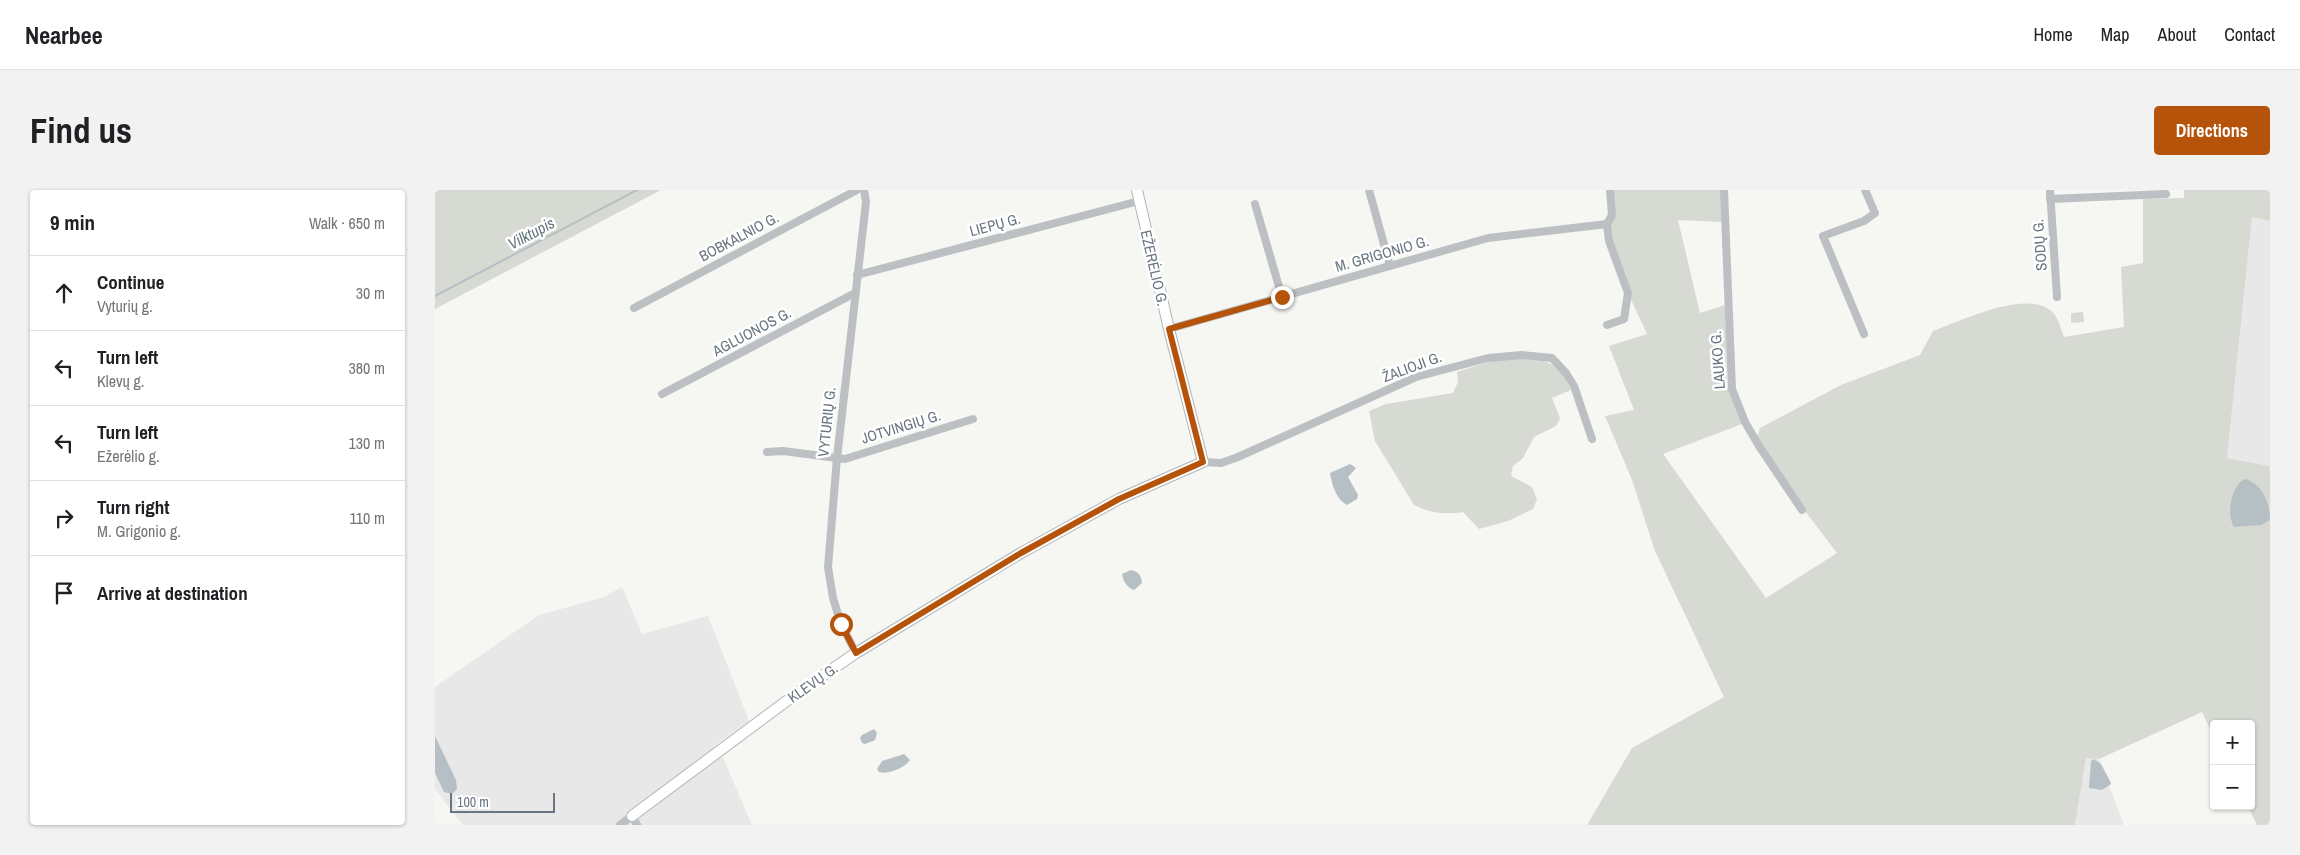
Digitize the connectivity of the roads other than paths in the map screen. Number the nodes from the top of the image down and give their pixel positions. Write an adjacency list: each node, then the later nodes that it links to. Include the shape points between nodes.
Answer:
1 (857, 190): 18 (street, BOBKALNIO G.)
2 (865, 190): 14 (street, VYTURIŲ G.)
3 (1137, 190): 10 (main road, EŽERĖLIO G.)
4 (1369, 190): 13 (street)
5 (1610, 190): 12 (street, via 1612,215)
6 (1723, 190): 28 (street, LAUKO G., via 1732,389 1745,422)
7 (1865, 190): 21 (street, via 1875,213 1823,236)
8 (2050, 194): 9 (street); 17 (street, SODŲ G.)
9 (2166, 194)
10 (1139, 201): 14 (street, LIEPŲ G.); 20 (main road, EŽERĖLIO G.)
11 (1255, 204): 16 (street)
12 (1607, 224): 13 (street, M. GRIGONIO G., via 1488,238); 19 (street, via 1609,241 1628,293 1624,319)
13 (1390, 266): 16 (street, M. GRIGONIO G.)
14 (857, 275): 15 (street, VYTURIŲ G.)
15 (855, 293): 22 (street, AGLUONOS G.); 26 (street, VYTURIŲ G.)
16 (1282, 297): 20 (street, M. GRIGONIO G.)
17 (2057, 297)
18 (634, 308)
19 (1607, 326)
20 (1169, 329): 27 (main road, EŽERĖLIO G.)
21 (1864, 334)
22 (662, 394)
23 (973, 419): 26 (street, JOTVINGIŲ G., via 845,459)
24 (1592, 439): 27 (street, ŽALIOJI G., via 1574,386 1566,373 1552,358 1522,355 1488,358 1430,372 1221,464)
25 (767, 452): 26 (street, JOTVINGIŲ G.)
26 (837, 458): 29 (street, VYTURIŲ G., via 828,567 841,624)
27 (1203, 462): 29 (main road, KLEVŲ G., via 1119,499 1021,553)
28 (1802, 510)
29 (856, 653): 30 (main road, KLEVŲ G., via 800,691)
30 (634, 821): 31 (street, KLEVŲ G.)
31 (621, 825)

